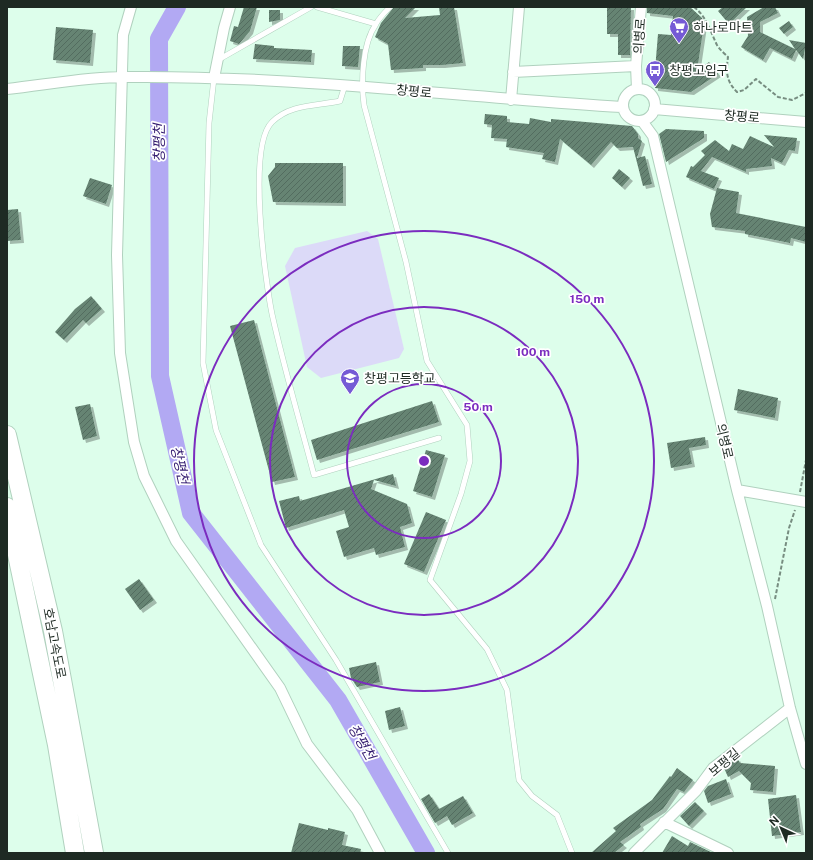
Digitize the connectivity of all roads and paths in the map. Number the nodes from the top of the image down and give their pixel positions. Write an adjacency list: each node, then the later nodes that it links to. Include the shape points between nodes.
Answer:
1 (131, 7): 13 (street, via 123,35)
2 (230, 7): 10 (street)
3 (311, 7): 10 (lane)
4 (317, 7): 9 (lane)
5 (390, 7): 9 (lane)
6 (519, 7): 12 (street)
7 (641, 7): 11 (street, 의병로)
8 (694, 7): 19 (path, via 710,26 718,47 728,57 726,73 731,86 737,92 744,90 756,79 778,97 792,100)
9 (376, 24): 16 (lane, via 368,41)
10 (217, 61): 14 (street)
11 (636, 66): 12 (street); 18 (street, 의병로)
12 (513, 72): 20 (street)
13 (123, 77): 14 (street, 창평로); 17 (street, 창평로); 37 (street, via 117,255 120,353 134,442 144,476 176,541 280,688 307,744 357,810)
14 (210, 78): 15 (street, 창평로); 38 (lane, via 203,363 216,430 261,545 336,660)
15 (346, 85): 16 (street, 창평로); 26 (lane, via 340,101 299,107 282,113 270,123 264,134 259,159 259,212 272,314 314,475)
16 (362, 86): 20 (street, 창평로); 39 (lane, via 364,105 406,262 427,361 467,425 470,462 430,580 487,649 507,690 519,780 532,796 557,815)
17 (7, 89)
18 (637, 89): 21 (street, via 625,95); 22 (street, via 649,92 655,101)
19 (806, 93)
20 (511, 100): 21 (street, 창평로)
21 (622, 107): 23 (street, via 630,120)
22 (654, 109): 23 (street, via 651,116); 24 (street, 창평로)
23 (642, 121): 28 (street, 의병로, via 653,136)
24 (806, 122)
25 (7, 435): 36 (highway, 호남고속도로, via 53,631)
26 (439, 438)
27 (806, 460): 29 (path)
28 (737, 490): 29 (street); 31 (street, 의병로)
29 (802, 501): 31 (path, via 789,528 777,595 773,603)
30 (7, 508): 35 (highway, 호남고속도로, via 57,745)
31 (767, 606): 32 (street, 의병로)
32 (790, 708): 33 (street, 의병로); 34 (street, 보평길, via 713,768 696,791)
33 (806, 764)
34 (664, 822): 40 (street, 보평길); 41 (street)
35 (75, 853)
36 (94, 853)
37 (380, 853)
38 (448, 853)
39 (572, 853)
40 (634, 853)
41 (728, 853)

